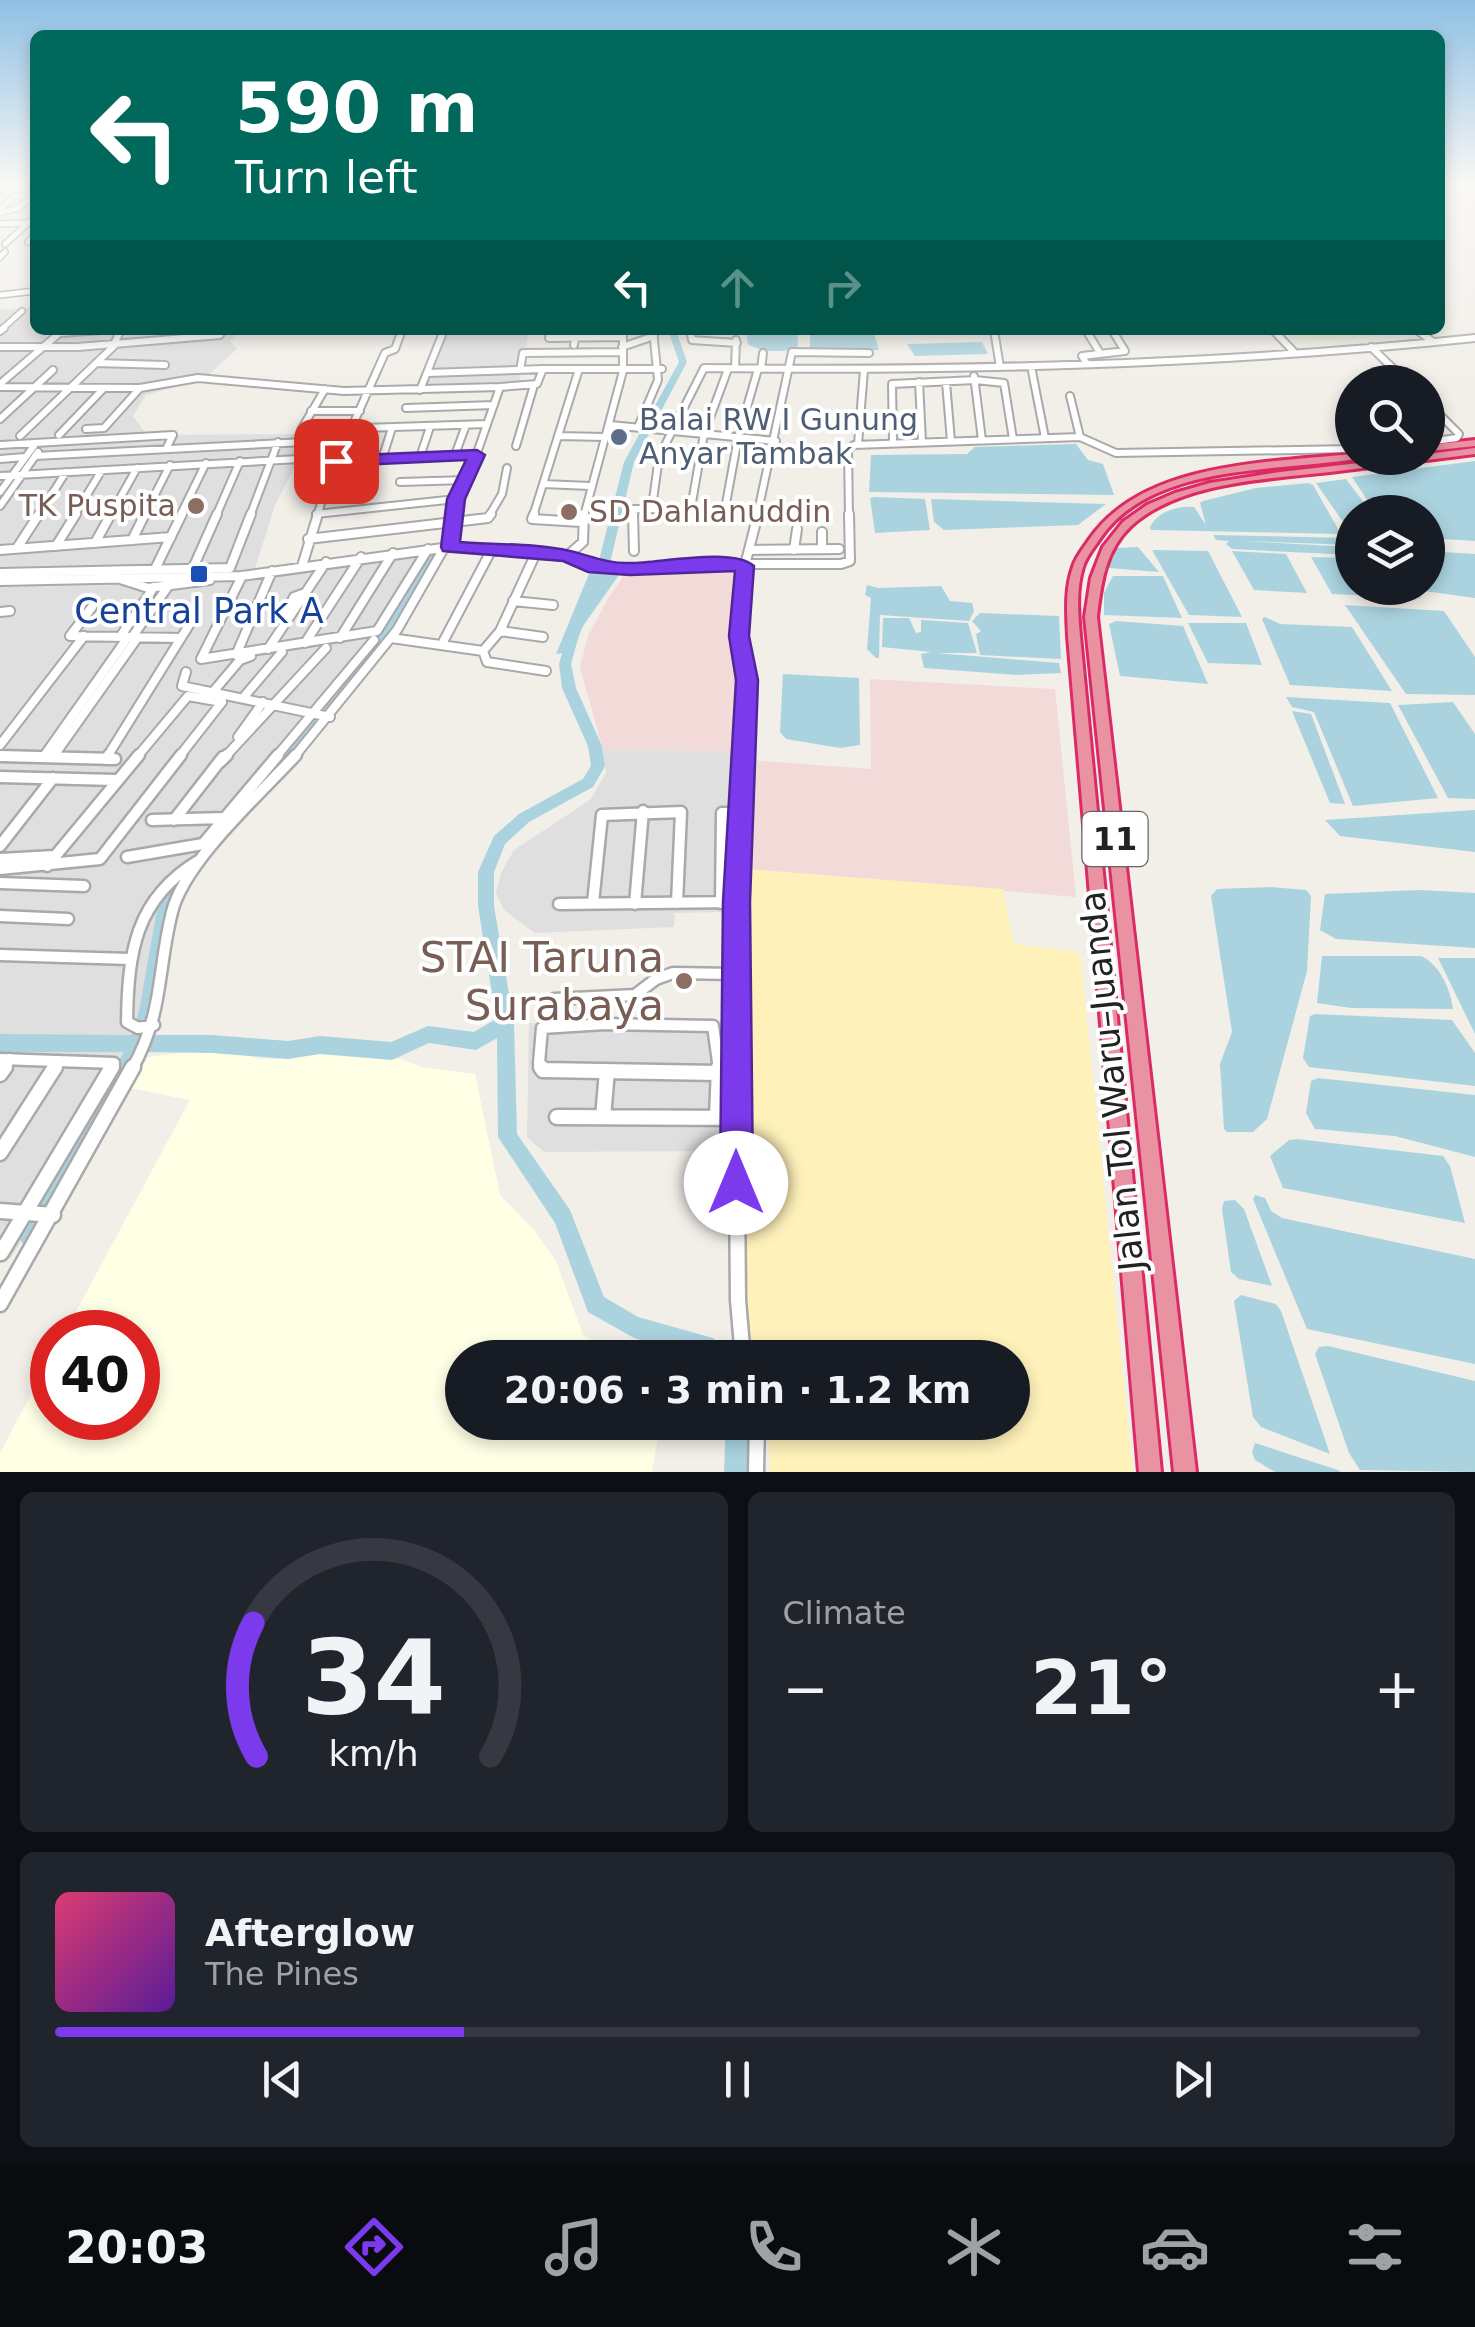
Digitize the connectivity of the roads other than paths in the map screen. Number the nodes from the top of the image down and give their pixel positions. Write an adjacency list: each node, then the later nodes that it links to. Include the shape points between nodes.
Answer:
1 (30, 291): 2 (street)
2 (0, 294)
3 (22, 311): 4 (street)
4 (0, 330)
5 (57, 335): 27 (street)
6 (119, 335): 26 (street)
7 (200, 335): 23 (street)
8 (400, 335): 74 (street)
9 (442, 335): 59 (street)
10 (607, 335): 22 (street)
11 (622, 335): 32 (street)
12 (649, 335): 32 (street)
13 (654, 335): 53 (street)
14 (691, 335): 24 (street)
15 (994, 335): 46 (street)
16 (1089, 335): 38 (street)
17 (1115, 335): 38 (street, via 1125,351)
18 (1278, 335): 35 (street)
19 (1423, 335): 25 (street)
20 (1475, 336): 25 (street)
21 (562, 337): 22 (street)
22 (576, 337)
23 (180, 338): 26 (street); 31 (street)
24 (707, 340): 36 (street); 48 (street, via 736,340)
25 (1431, 341): 30 (street)
26 (115, 344): 27 (street); 41 (street)
27 (43, 346): 29 (street); 66 (street)
28 (0, 347): 29 (street)
29 (16, 347): 39 (street)
30 (1372, 347): 35 (street); 43 (street)
31 (179, 348)
32 (622, 350): 55 (street, via 523,353); 56 (street)
33 (814, 352): 34 (street); 45 (street); 49 (street, via 792,352)
34 (869, 352)
35 (1294, 352): 40 (street)
36 (700, 353)
37 (763, 353): 44 (street)
38 (1100, 353): 40 (street)
39 (4, 360)
40 (1084, 360): 47 (street)
41 (96, 363): 42 (street); 69 (street)
42 (165, 365)
43 (1390, 365)
44 (760, 366): 48 (street); 49 (street); 97 (street)
45 (815, 366): 49 (street); 57 (street)
46 (995, 366): 47 (street); 50 (street)
47 (1031, 366): 98 (street)
48 (733, 367): 91 (street, via 703,369); 92 (street)
49 (789, 367): 102 (street)
50 (972, 368): 58 (street); 61 (street)
51 (542, 369): 52 (street); 55 (street); 65 (street)
52 (579, 369): 56 (street); 95 (street)
53 (662, 369): 56 (street); 86 (street)
54 (53, 370): 68 (street)
55 (520, 370): 59 (street)
56 (623, 370): 84 (street)
57 (864, 370): 58 (street); 111 (street)
58 (895, 370): 62 (street)
59 (428, 373): 73 (street)
60 (206, 378): 71 (street); 72 (street)
61 (975, 380): 64 (street); 100 (street); 101 (street, via 1004,383)
62 (898, 382): 63 (street); 109 (street, via 892,384)
63 (919, 382): 64 (street); 108 (street)
64 (946, 382): 103 (street)
65 (534, 384): 67 (street); 115 (street)
66 (0, 386): 68 (street)
67 (500, 386): 73 (street); 76 (street)
68 (33, 388): 69 (street); 80 (street)
69 (69, 388): 70 (street); 94 (street)
70 (104, 388): 71 (street); 93 (street)
71 (140, 388): 87 (street)
72 (324, 389): 74 (street); 78 (street)
73 (420, 390): 74 (street)
74 (370, 392): 79 (street)
75 (1070, 396): 99 (street)
76 (494, 405): 77 (street); 82 (street)
77 (406, 408)
78 (311, 410): 79 (street); 90 (street, via 301,430)
79 (360, 411): 90 (street)
80 (0, 419)
81 (1445, 422): 104 (street, via 1459,437)
82 (487, 424): 83 (street); 119 (street)
83 (466, 425): 85 (street); 118 (street)
84 (610, 425): 86 (street); 96 (street)
85 (430, 427): 88 (street); 122 (street)
86 (639, 427): 91 (street)
87 (104, 428): 89 (street)
88 (392, 428): 90 (street); 124 (street)
89 (86, 429)
90 (350, 430): 130 (street)
91 (672, 431): 92 (street); 150 (street, via 659,458)
92 (704, 434): 97 (street); 151 (street)
93 (59, 435)
94 (20, 436)
95 (559, 436): 96 (street); 144 (street)
96 (606, 437): 145 (street)
97 (738, 438): 102 (street); 152 (street)
98 (1045, 438): 99 (street); 101 (street)
99 (1080, 438): 116 (street, via 1116,452)
100 (982, 440): 101 (street); 103 (street)
101 (1013, 440)
102 (776, 441): 153 (street)
103 (951, 441): 108 (street)
104 (1445, 441)
105 (40, 442): 113 (street); 114 (street, via 174,435); 121 (street); 123 (street)
106 (278, 442): 107 (street); 114 (street); 126 (street)
107 (304, 442)
108 (922, 442): 109 (street)
109 (893, 443): 111 (street)
110 (1475, 443): 112 (highway)
111 (858, 444): 175 (street, via 848,450 850,560)
112 (1445, 444)
113 (0, 445)
114 (168, 446): 121 (street)
115 (516, 446)
116 (1335, 448)
117 (1475, 452): 120 (highway, Jalan Tol Waru–Juanda / 11)
118 (456, 455): 119 (street); 122 (street)
119 (477, 455): 142 (street)
120 (1445, 455)
121 (35, 456): 139 (street)
122 (420, 457): 124 (street)
123 (25, 458): 125 (street); 138 (street)
124 (382, 458): 130 (street)
125 (0, 459)
126 (273, 459): 127 (street); 129 (street); 182 (street, via 233,565)
127 (298, 459)
128 (1335, 459): 265 (highway, Jalan Tol Waru–Juanda / 11, via 1204,476 1139,497 1103,528 1076,573 1074,636)
129 (240, 461): 131 (street); 182 (street)
130 (336, 461): 141 (street)
131 (206, 463): 132 (street); 159 (street)
132 (170, 466): 133 (street); 160 (street)
133 (137, 468): 136 (street); 162 (street)
134 (508, 468): 155 (street, via 490,516)
135 (1335, 468): 266 (highway, Jalan Tol Waru–Juanda / 11, via 1224,482 1152,504 1115,535 1092,584)
136 (102, 470): 137 (street); 163 (street)
137 (66, 472): 139 (street); 164 (street)
138 (12, 475): 139 (street); 140 (street); 146 (street)
139 (22, 475): 149 (street)
140 (0, 476)
141 (328, 480)
142 (467, 480): 143 (street); 148 (street)
143 (400, 482)
144 (542, 484): 145 (street); 156 (street, via 532,520)
145 (590, 486): 156 (street)
146 (0, 492)
147 (324, 494): 154 (street)
148 (456, 499): 154 (street); 155 (street)
149 (0, 506)
150 (652, 508): 151 (street); 171 (street, via 631,510)
151 (691, 508): 152 (street)
152 (725, 508): 153 (street)
153 (760, 510): 175 (street)
154 (316, 514): 161 (street)
155 (452, 522): 161 (street); 166 (street)
156 (581, 522): 176 (street, via 583,542)
157 (796, 529): 172 (street)
158 (822, 532): 168 (street)
159 (171, 537): 160 (street); 181 (street)
160 (132, 540): 162 (street)
161 (308, 540): 179 (street)
162 (95, 542): 163 (street)
163 (56, 546): 164 (street)
164 (18, 548): 170 (street)
165 (428, 548): 166 (street); 173 (street); 196 (street)
166 (447, 548): 167 (street); 196 (street)
167 (492, 549): 174 (street); 202 (street)
168 (822, 549): 169 (street); 172 (street)
169 (840, 549)
170 (0, 550)
171 (634, 550)
172 (794, 550): 175 (street)
173 (393, 553): 177 (street); 201 (street)
174 (536, 553): 176 (street); 191 (street)
175 (753, 555): 180 (street, via 630,570); 221 (street, via 739,636 747,680)
176 (567, 556): 180 (street)
177 (361, 557): 178 (street); 203 (street)
178 (326, 562): 179 (street); 204 (street, via 290,602)
179 (302, 566): 183 (street)
180 (588, 566)
181 (156, 568): 182 (street); 184 (street)
182 (193, 568)
183 (272, 571): 186 (street); 207 (street)
184 (0, 572)
185 (217, 576): 186 (street); 187 (street); 190 (street)
186 (242, 576): 207 (street, via 200,658)
187 (114, 577): 188 (street); 189 (street)
188 (0, 581)
189 (154, 588): 190 (street); 198 (street)
190 (166, 588): 198 (street)
191 (512, 601): 192 (street); 195 (street)
192 (553, 605)
193 (92, 607): 197 (street, via 70,636)
194 (196, 614): 200 (street)
195 (500, 631): 199 (street); 205 (street)
196 (385, 633): 201 (street); 202 (street); 213 (street); 213 (street)
197 (84, 636): 198 (street); 214 (street)
198 (129, 637): 200 (street); 216 (street)
199 (544, 637)
200 (181, 638): 216 (street, via 111,758)
201 (340, 638): 203 (street)
202 (443, 642): 205 (street)
203 (305, 644): 204 (street)
204 (268, 649): 207 (street)
205 (483, 651): 208 (street, via 487,662)
206 (282, 652): 207 (street); 211 (street); 212 (street, via 326,648)
207 (238, 657): 210 (street)
208 (546, 671)
209 (186, 672): 210 (street, via 182,686)
210 (212, 692): 211 (street)
211 (243, 698): 212 (street)
212 (269, 706): 213 (street); 224 (street)
213 (320, 717): 222 (street); 226 (street)
214 (0, 744)
215 (0, 756): 216 (street)
216 (49, 757)
217 (1, 778): 218 (street)
218 (54, 778): 219 (street); 225 (street)
219 (115, 780): 229 (street); 229 (street, via 189,695 220,700 100,859)
220 (643, 811): 236 (street, via 602,815); 237 (street); 238 (street, via 681,812)
221 (740, 813): 233 (street); 234 (street, via 722,813)
222 (225, 818): 224 (street); 226 (street)
223 (152, 820): 224 (street)
224 (174, 820)
225 (0, 846)
226 (199, 856): 227 (street); 242 (street, via 150,900); 245 (street, via 172,910)
227 (127, 857)
228 (0, 859): 229 (street)
229 (51, 861): 230 (street)
230 (0, 870)
231 (0, 883): 232 (street)
232 (84, 886)
233 (736, 902): 234 (street); 243 (street)
234 (721, 903): 238 (street)
235 (560, 904): 236 (street)
236 (594, 904): 237 (street)
237 (635, 904): 238 (street)
238 (677, 904)
239 (0, 916): 240 (street)
240 (68, 919)
241 (0, 954): 242 (street)
242 (128, 960): 245 (street, via 127,1022)
243 (735, 974): 244 (street, via 673,973 635,996); 255 (street)
244 (554, 999)
245 (146, 1027): 246 (street)
246 (143, 1050): 259 (street)
247 (5, 1059): 248 (street); 251 (street)
248 (59, 1061): 256 (street); 258 (street, via 114,1062)
249 (607, 1071): 250 (street); 250 (street, via 540,1068 544,1026 713,1026); 253 (street)
250 (718, 1073): 254 (street)
251 (0, 1074)
252 (558, 1117): 253 (street)
253 (603, 1117): 254 (street)
254 (716, 1118): 255 (street)
255 (737, 1118): 262 (street)
256 (0, 1153)
257 (0, 1211): 258 (street)
258 (26, 1213): 259 (street); 260 (street)
259 (51, 1215): 261 (street)
260 (2, 1253)
261 (0, 1304)
262 (742, 1340)
263 (757, 1440): 264 (street)
264 (756, 1472)
265 (1150, 1472)
266 (1185, 1472)

